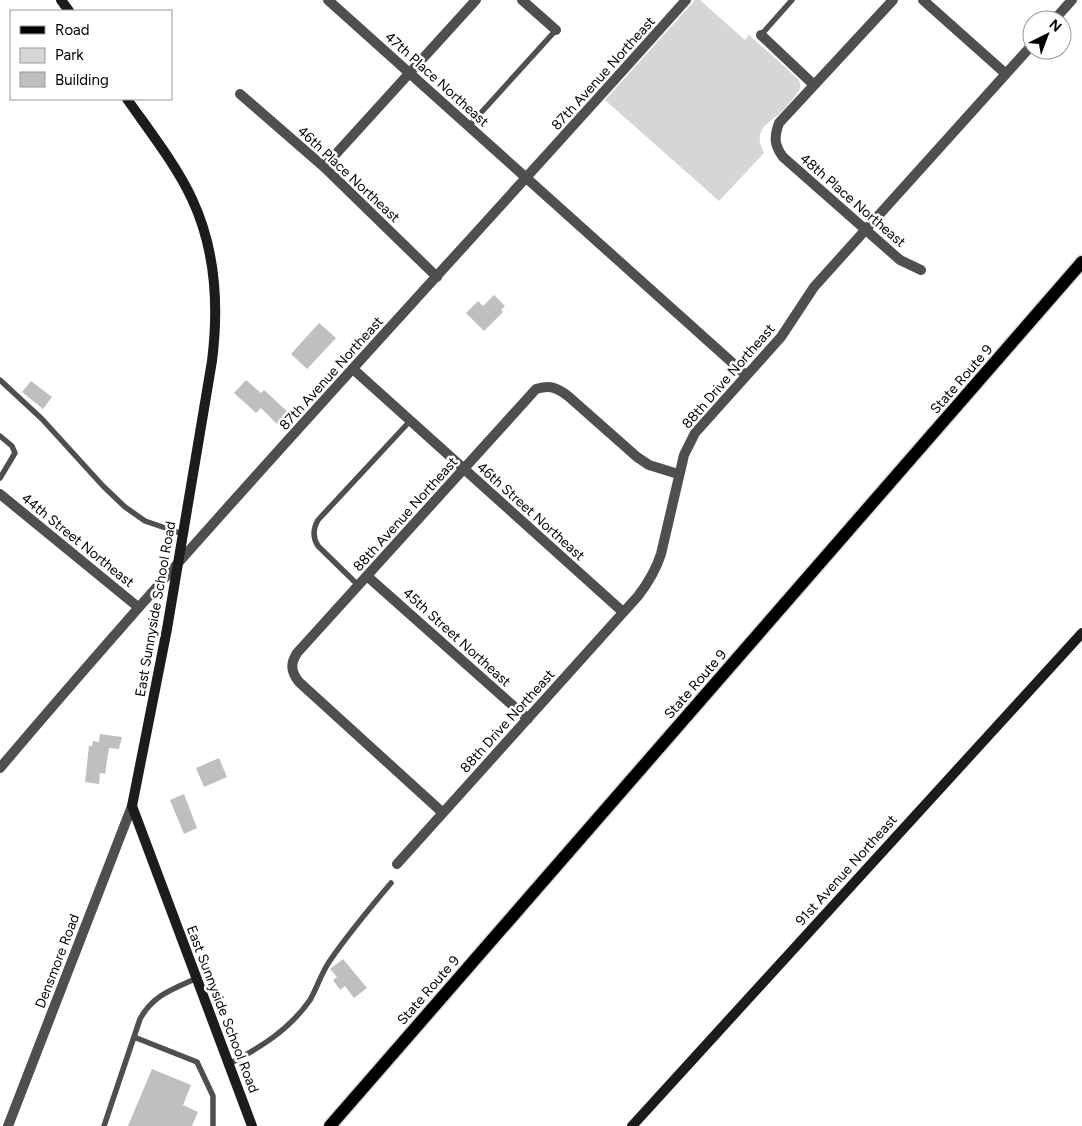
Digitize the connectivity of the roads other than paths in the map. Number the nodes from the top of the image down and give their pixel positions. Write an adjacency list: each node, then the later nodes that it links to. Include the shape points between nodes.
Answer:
1 (328, 0): 13 (street, 47th PIace Northeast)
2 (476, 0): 13 (street)
3 (522, 0): 10 (street)
4 (686, 0): 20 (street, 87th Avenue Northeast)
5 (792, 0): 11 (lane)
6 (892, 0): 15 (street)
7 (923, 0): 14 (street)
8 (1072, 0): 9 (street)
9 (1063, 10)
10 (556, 30): 18 (lane)
11 (761, 35): 15 (street)
12 (1022, 56): 14 (street, 88th Drive Northeast)
13 (409, 72): 18 (street, 47th PIace Northeast); 19 (street)
14 (1006, 74): 21 (street, 88th Drive Northeast)
15 (814, 85): 21 (street, 48th Place Northeast, via 779,123 775,142 783,157)
16 (240, 94): 19 (street, 46th Place Northeast)
17 (129, 100): 34 (street, East Sunnyside School Road, via 192,198 203,225 214,276 216,335)
18 (469, 126): 20 (street, 47th PIace Northeast)
19 (324, 167): 24 (street, 46th Place Northeast)
20 (527, 178): 24 (street, 87th Avenue Northeast); 26 (street, 47th PIace Northeast)
21 (865, 230): 23 (street, 48th Place Northeast, via 900,260); 26 (street, 88th Drive Northeast, via 814,287 781,337)
22 (1082, 262): 54 (main road, State Route 9)
23 (921, 270)
24 (437, 276): 25 (street, 87th Avenue Northeast)
25 (353, 369): 28 (street, 46th Street Northeast); 35 (street, 87th Avenue Northeast)
26 (746, 375): 31 (street, 88th Drive Northeast, via 695,433)
27 (0, 380): 34 (lane, via 42,419 125,507 146,521)
28 (410, 421): 30 (street, 46th Street Northeast); 37 (lane, via 315,526 314,540 318,546)
29 (0, 436): 32 (lane, via 15,453)
30 (464, 469): 31 (street, 88th Avenue Northeast, via 536,389 547,386 556,387 568,396 637,457 649,465); 36 (street, 88th Avenue Northeast); 39 (street, 46th Street Northeast)
31 (678, 474): 39 (street, 88th Drive Northeast, via 657,568)
32 (0, 478)
33 (0, 494): 38 (street, 44th Street Northeast)
34 (183, 534): 35 (street, East Sunnyside School Road)
35 (178, 564): 38 (street, 87th Avenue Northeast); 43 (street, East Sunnyside School Road)
36 (368, 576): 37 (street, 88th Avenue Northeast); 41 (street, 45th Street Northeast)
37 (359, 586): 44 (street, 88th Avenue Northeast, via 297,653 291,667 294,676)
38 (138, 607): 42 (street, 87th Avenue Northeast)
39 (623, 612): 41 (street, 88th Drive Northeast)
40 (1082, 633): 55 (street, 91st Avenue Northeast)
41 (528, 719): 44 (street, 88th Drive Northeast)
42 (0, 768)
43 (132, 806): 47 (street, East Sunnyside School Road); 50 (street, Densmore Road)
44 (444, 812): 45 (street, 88th Drive Northeast)
45 (397, 864)
46 (391, 883): 49 (lane, via 328,964 311,998 296,1018 280,1034)
47 (197, 978): 48 (lane, via 159,996 146,1008); 49 (street, East Sunnyside School Road)
48 (134, 1036): 51 (lane); 52 (lane, via 197,1062 213,1096)
49 (229, 1064): 53 (street, East Sunnyside School Road)
50 (8, 1126)
51 (104, 1126)
52 (213, 1126)
53 (252, 1126)
54 (330, 1126)
55 (632, 1126)

